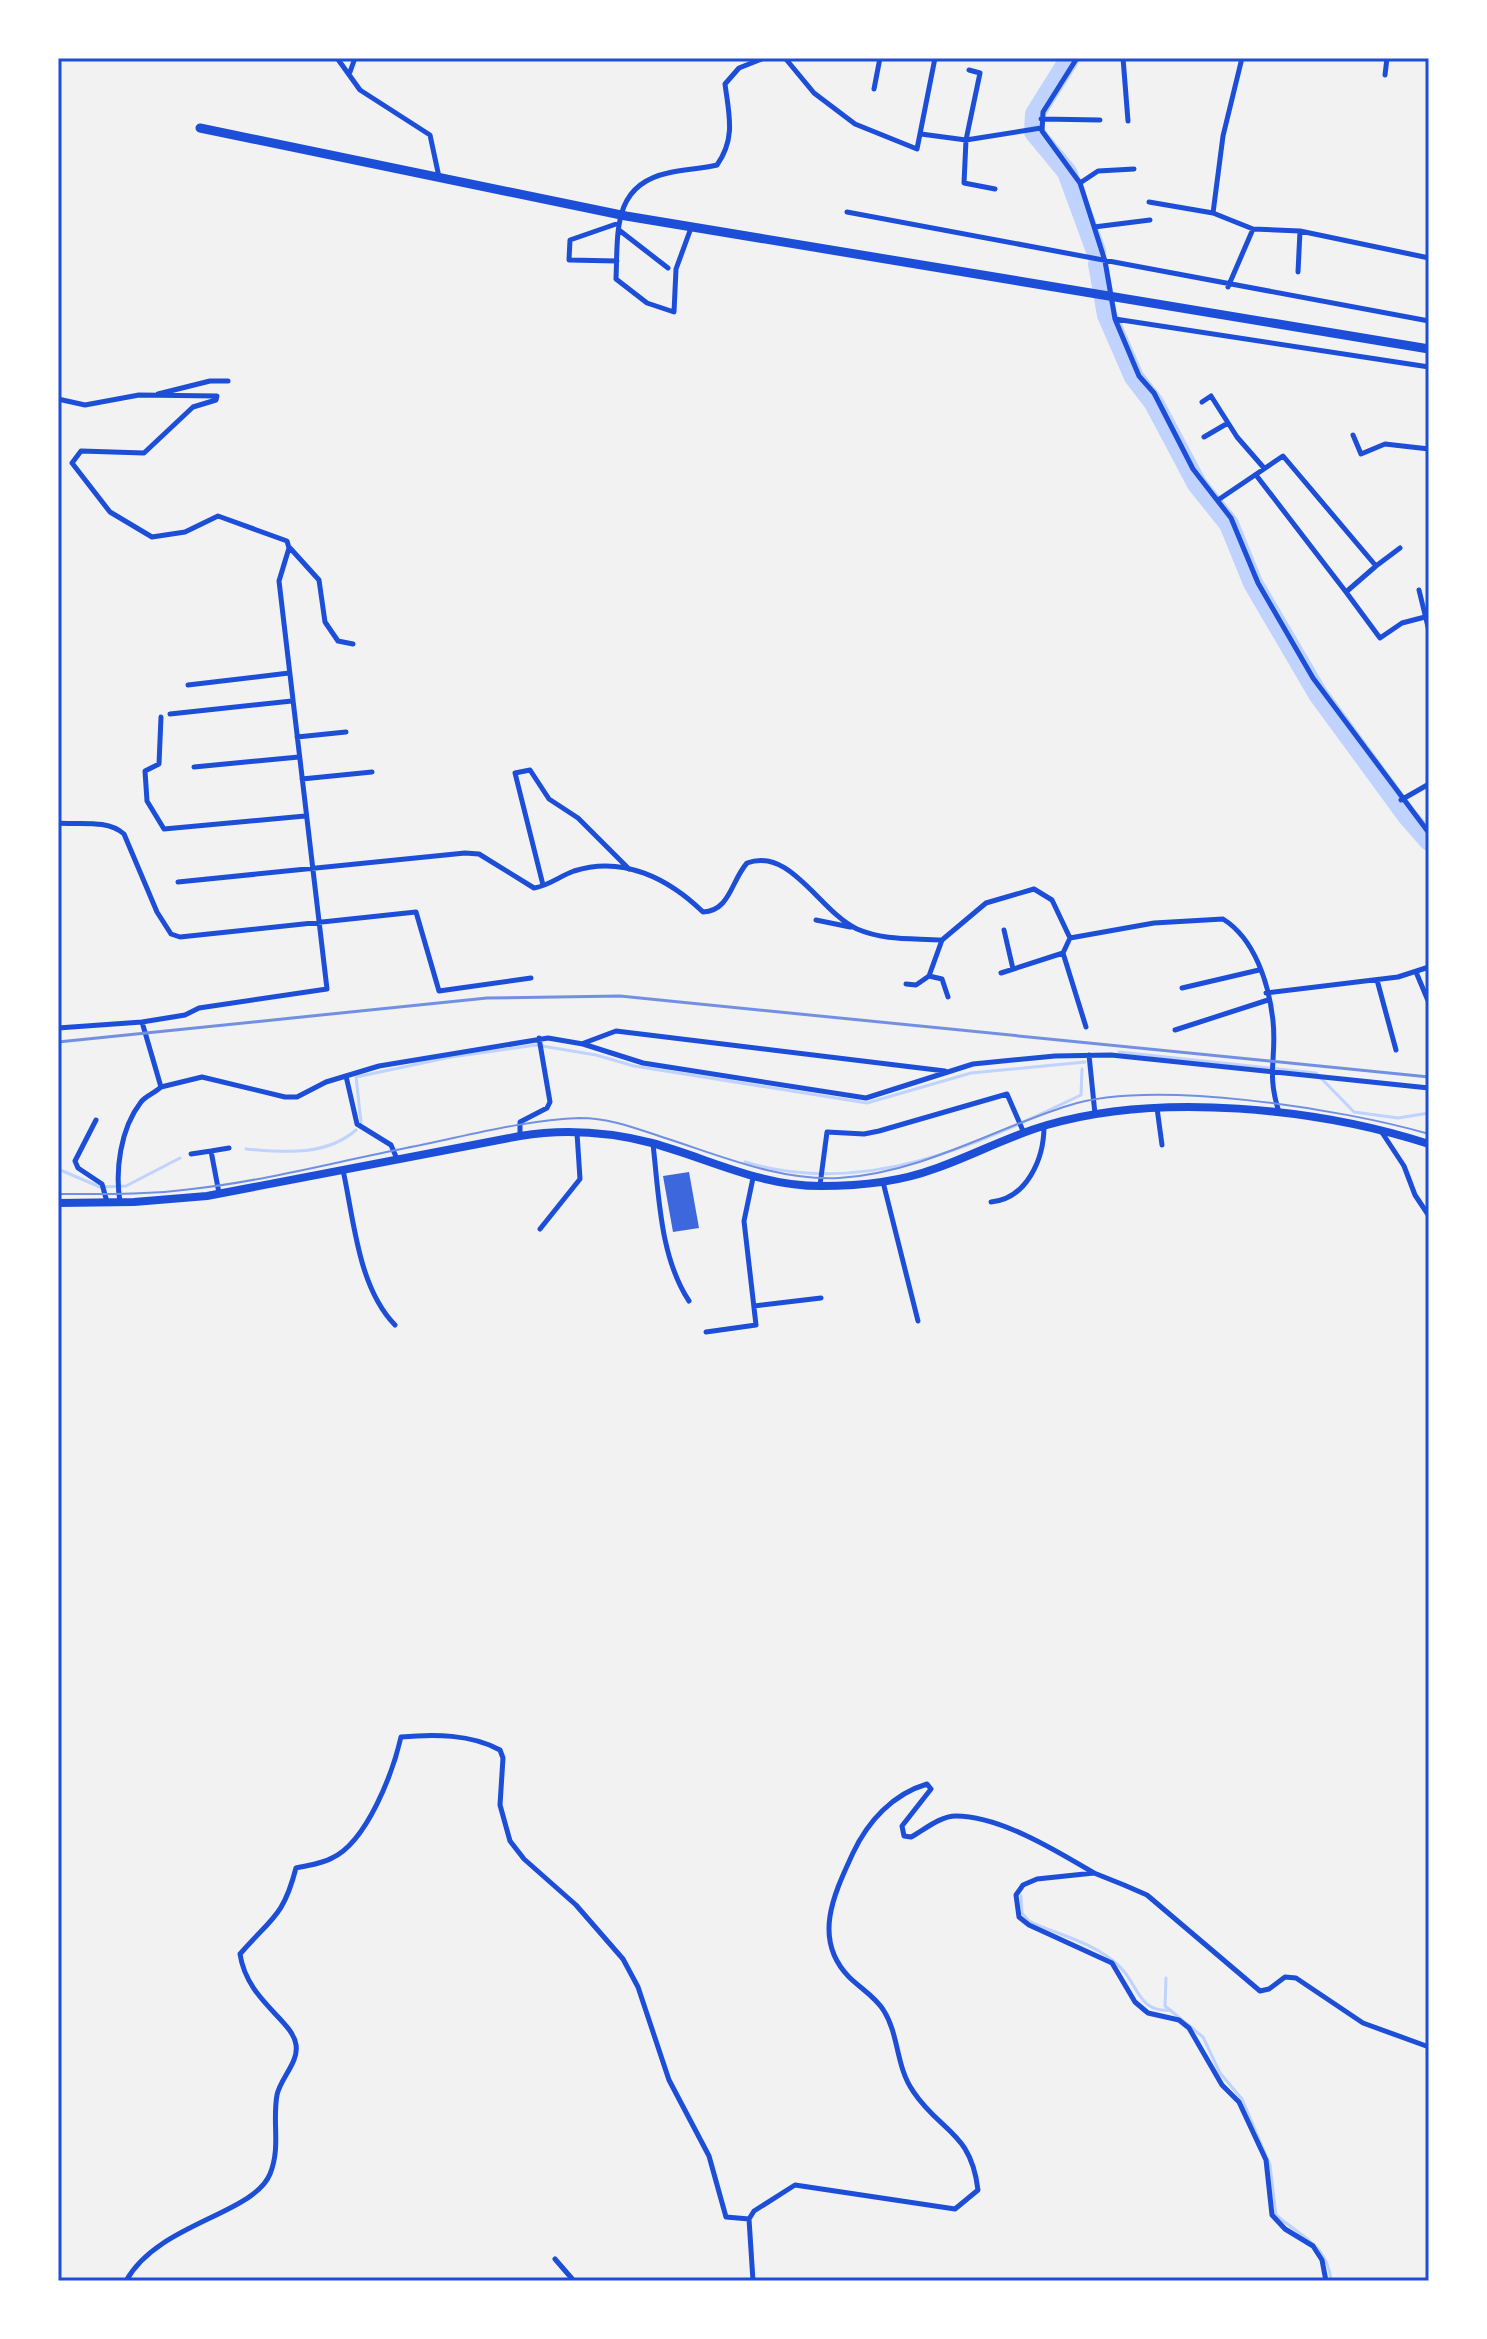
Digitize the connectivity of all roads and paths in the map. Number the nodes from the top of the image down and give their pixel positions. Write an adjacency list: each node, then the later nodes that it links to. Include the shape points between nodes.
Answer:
1 (337, 58): 12 (street)
2 (355, 58): 12 (street)
3 (764, 58): 30 (street, via 739,68 725,84 731,125 728,149 717,165 655,177 627,195)
4 (785, 58): 20 (street, via 814,93 855,124 917,149)
5 (880, 58): 14 (street)
6 (935, 58): 20 (street)
7 (1077, 58): 15 (street)
8 (1123, 58): 17 (street)
9 (1242, 58): 28 (street, via 1223,136)
10 (1387, 58): 13 (street)
11 (969, 70): 21 (street, via 980,73)
12 (349, 73): 23 (street, via 360,90 430,135)
13 (1385, 75)
14 (874, 89)
15 (1041, 119): 16 (street); 19 (street)
16 (1100, 120)
17 (1128, 121)
18 (200, 128): 23 (highway)
19 (1036, 129): 21 (street); 24 (street)
20 (921, 134): 21 (street)
21 (966, 140): 25 (street, via 964,183)
22 (1134, 169): 24 (street, via 1098,171)
23 (439, 177): 30 (highway)
24 (1080, 183): 32 (street)
25 (995, 189)
26 (1149, 202): 28 (street)
27 (847, 212): 37 (street)
28 (1213, 213): 33 (street)
29 (1150, 220): 32 (street)
30 (620, 222): 31 (highway); 36 (street); 36 (street, via 570,240 569,260); 38 (street)
31 (691, 227): 36 (street, via 676,269 674,312 647,303 616,279); 43 (highway)
32 (1094, 227): 37 (street)
33 (1253, 229): 34 (street); 40 (street)
34 (1300, 231): 35 (street); 39 (street)
35 (1429, 258)
36 (617, 261)
37 (1105, 261): 40 (street); 41 (street)
38 (668, 268)
39 (1298, 272)
40 (1229, 285): 42 (street)
41 (1115, 319): 44 (street); 55 (street, via 1139,376 1154,393 1193,469)
42 (1429, 321)
43 (1429, 349)
44 (1429, 367)
45 (228, 381): 46 (street)
46 (153, 396): 47 (street, via 85,405); 56 (street, via 217,396 193,407 144,453 75,455 72,463 98,500 152,537 185,532 218,516 287,541)
47 (58, 399)
48 (1202, 402): 49 (street, via 1211,396)
49 (1228, 423): 51 (street); 53 (street)
50 (1353, 435): 52 (street, via 1361,454 1385,444)
51 (1204, 437)
52 (1429, 449)
53 (1264, 468): 54 (street); 58 (street, via 1283,456)
54 (1256, 475): 55 (street); 60 (street)
55 (1218, 500): 76 (street, via 1313,678)
56 (289, 548): 63 (street, via 319,580 325,622 338,641); 64 (street, via 279,581)
57 (1400, 548): 58 (street)
58 (1376, 566): 60 (street)
59 (1419, 590): 61 (street)
60 (1346, 592): 61 (street, via 1380,638 1402,623)
61 (1425, 617): 62 (street)
62 (1429, 631)
63 (353, 644)
64 (289, 673): 65 (street); 66 (street)
65 (188, 685)
66 (292, 701): 67 (street); 70 (street)
67 (170, 714)
68 (161, 717): 77 (street, via 159,764 145,771 147,801 164,829)
69 (346, 732): 70 (street)
70 (297, 737): 71 (street)
71 (299, 757): 72 (street); 74 (street)
72 (194, 767)
73 (372, 772): 74 (street)
74 (302, 779): 77 (street)
75 (1429, 784): 76 (street)
76 (1401, 800): 79 (street)
77 (305, 816): 81 (street)
78 (58, 823): 85 (street, via 116,826 171,934)
79 (1429, 833)
80 (629, 869): 83 (street, via 583,868); 83 (street, via 578,818 549,799 530,770 515,773); 86 (street, via 665,881 710,912 723,906 747,863 767,859 788,868 830,913)
81 (313, 871): 82 (street); 83 (street, via 465,853 479,854 519,882 534,888); 85 (street)
82 (178, 882)
83 (543, 885)
84 (816, 920): 86 (street)
85 (320, 924): 97 (street, via 416,912 439,991); 104 (street, via 327,989)
86 (853, 927): 89 (street, via 882,938)
87 (1004, 930): 92 (street)
88 (1070, 938): 89 (street, via 1052,900 1034,889 973,911); 90 (street); 93 (street, via 1154,923 1223,919 1248,941)
89 (942, 940): 96 (street)
90 (1063, 953): 92 (street); 105 (street)
91 (1429, 967): 94 (street)
92 (1013, 969): 95 (street)
93 (1259, 970): 100 (street); 101 (street)
94 (1416, 972): 98 (street); 103 (street)
95 (1001, 973)
96 (929, 976): 99 (street, via 916,985); 102 (street, via 942,979)
97 (531, 978)
98 (1377, 980): 101 (street); 110 (street)
99 (906, 984)
100 (1182, 988)
101 (1267, 996): 107 (street); 112 (street, via 1273,1022)
102 (948, 997)
103 (1429, 1003)
104 (142, 1022): 106 (street); 115 (street)
105 (1086, 1027)
106 (58, 1028)
107 (1175, 1030)
108 (539, 1038): 109 (street); 114 (street); 125 (street, via 550,1102 520,1122)
109 (583, 1044): 113 (street, via 616,1031); 113 (street, via 643,1063 866,1098)
110 (1396, 1050)
111 (1089, 1055): 112 (street); 113 (street); 119 (street)
112 (1270, 1069): 116 (street); 118 (street)
113 (946, 1071)
114 (346, 1076): 115 (street, via 294,1097 202,1077); 132 (street, via 357,1124 391,1145)
115 (161, 1087): 139 (street, via 143,1099 126,1133)
116 (1429, 1088)
117 (1157, 1107): 118 (main road); 119 (main road); 128 (street)
118 (1280, 1113): 122 (main road)
119 (1095, 1114): 121 (main road)
120 (96, 1120): 138 (street, via 75,1161 103,1186)
121 (1045, 1125): 124 (main road); 140 (street, via 1038,1158 1020,1192)
122 (1381, 1131): 127 (main road); 142 (street)
123 (576, 1132): 125 (main road); 126 (main road); 143 (street, via 580,1179)
124 (1024, 1133): 135 (main road, via 931,1171); 136 (street, via 1007,1094 879,1131 827,1132)
125 (520, 1136): 132 (main road)
126 (653, 1144): 134 (main road); 145 (street, via 670,1262)
127 (1429, 1144)
128 (1162, 1145)
129 (229, 1148): 130 (street)
130 (211, 1151): 131 (street); 137 (street)
131 (191, 1154)
132 (397, 1159): 133 (main road)
133 (342, 1169): 137 (main road); 148 (street, via 368,1278)
134 (753, 1178): 136 (main road); 146 (street, via 744,1221)
135 (883, 1181): 136 (main road); 147 (street)
136 (819, 1186)
137 (219, 1194): 139 (main road)
138 (107, 1202): 139 (main road); 141 (main road)
139 (120, 1202)
140 (991, 1202)
141 (58, 1203)
142 (1429, 1216)
143 (540, 1229)
144 (821, 1298): 146 (street)
145 (689, 1301)
146 (754, 1306): 149 (street, via 754,1326)
147 (918, 1321)
148 (395, 1325)
149 (706, 1332)
150 (1094, 1873): 151 (street, via 1147,1895 1260,1991 1285,1977 1296,1978 1363,2023); 152 (street, via 1009,1829 956,1816 904,1836 902,1826 928,1797 927,1784 896,1797 885,1808 858,1842 834,1893 827,1926 831,1953 883,2008 912,2090 968,2151 978,2190 955,2209 795,2185); 157 (street, via 1023,1885 1016,1895 1019,1917 1112,1963 1135,2002 1148,2013 1179,2020 1198,2039 1222,2085 1239,2102 1266,2160 1272,2215 1313,2246)
151 (1429, 2047)
152 (749, 2219): 154 (street, via 726,2217 709,2156 669,2080 638,1987 623,1959 510,1841 500,1805 500,1750 483,1740 401,1737 381,1800 353,1839 331,1859 296,1868 278,1915 240,1954 254,1993 296,2040 297,2050 277,2095 276,2157 269,2177 251,2196 163,2241 135,2265); 156 (street)
153 (555, 2259): 155 (street)
154 (126, 2281)
155 (574, 2281)
156 (753, 2281)
157 (1326, 2281)

